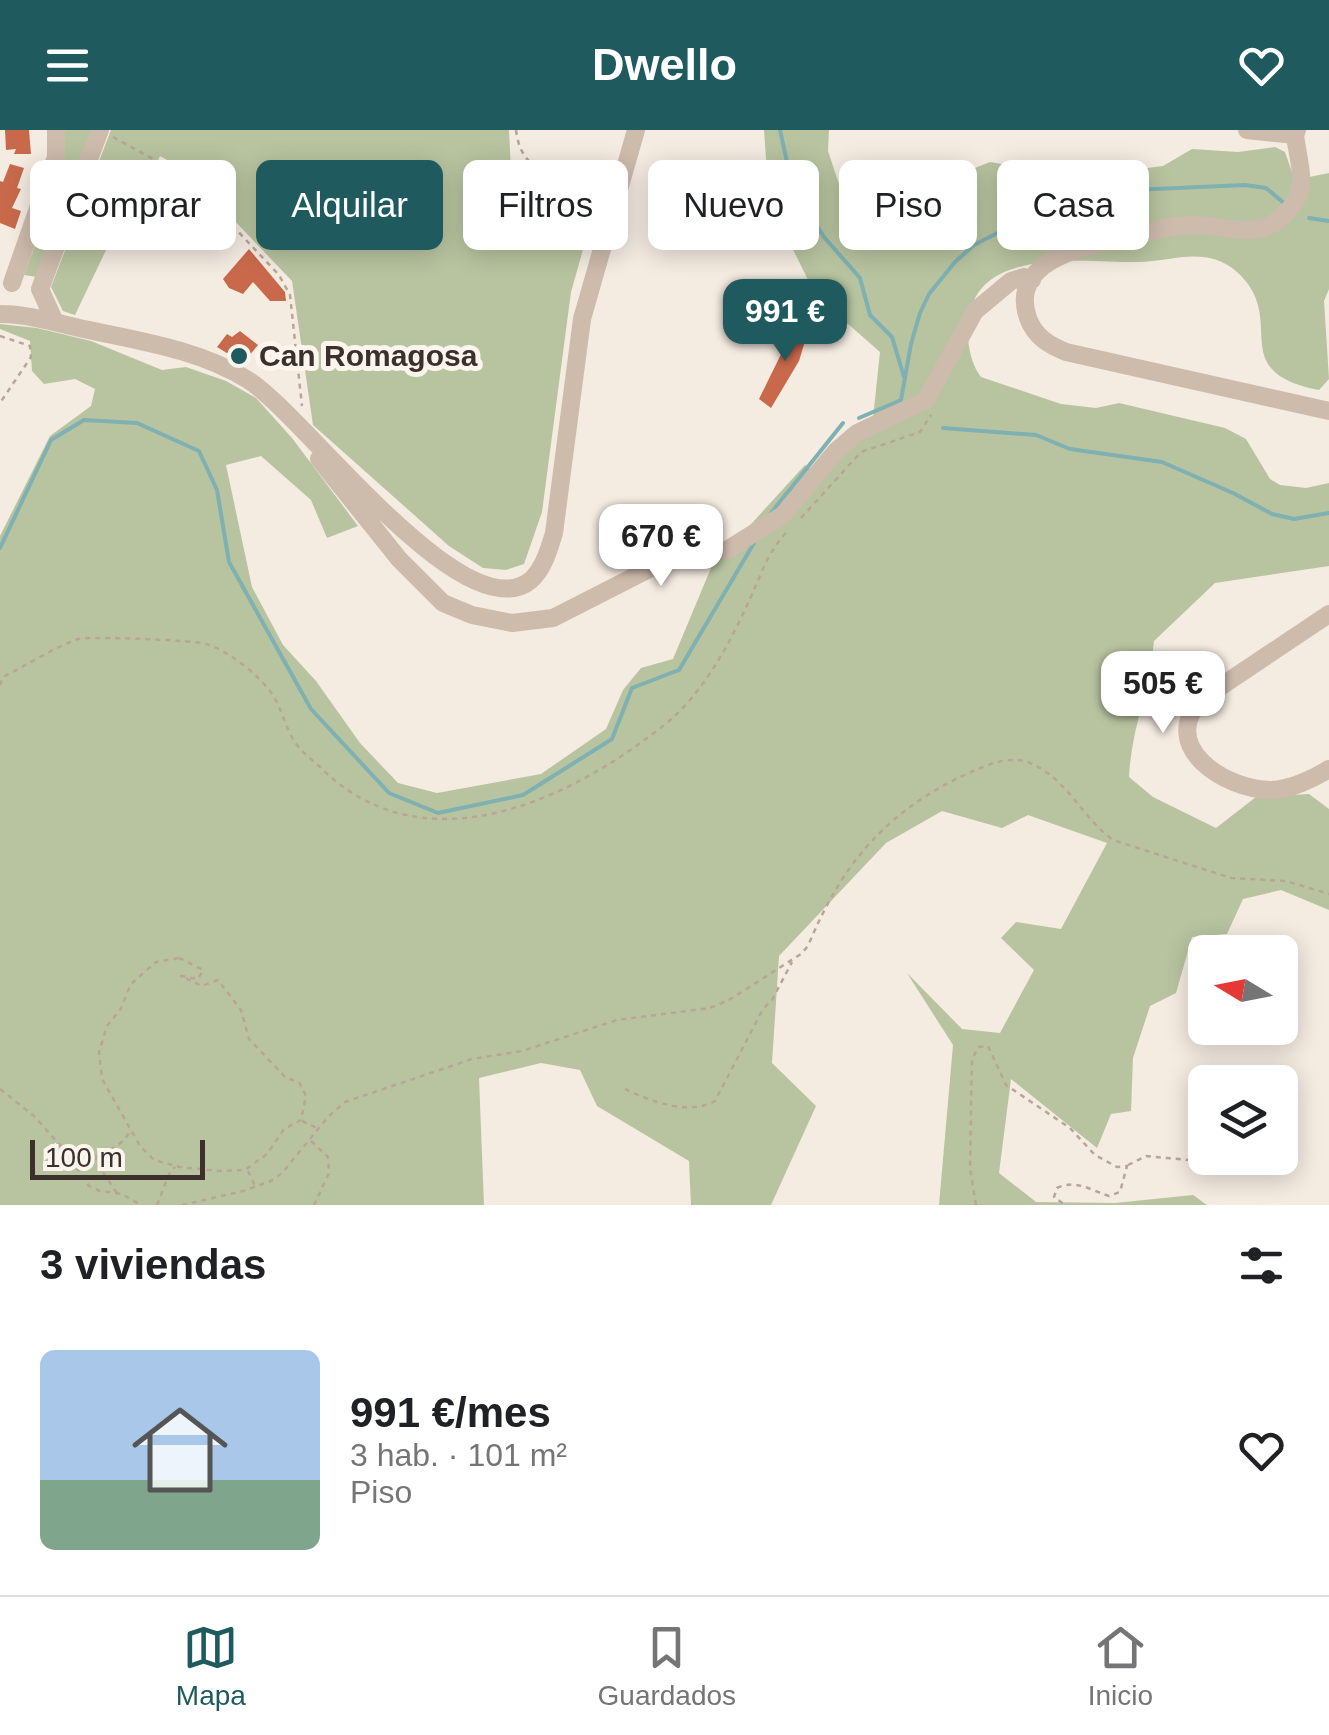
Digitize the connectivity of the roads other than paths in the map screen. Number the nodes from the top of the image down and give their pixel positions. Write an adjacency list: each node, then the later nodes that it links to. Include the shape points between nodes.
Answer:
1 (56, 130): 7 (street, via 56,157)
2 (99, 130): 8 (street)
3 (636, 130): 12 (street, via 582,320 554,533 528,582 490,588 456,573)
4 (1247, 130): 5 (street)
5 (1296, 133): 6 (street, via 1300,194 1270,226 1179,226 1110,241 1062,254)
6 (1032, 280): 11 (street, via 1026,314 1051,346); 12 (street, via 1011,281 975,311 926,400 856,432 790,509 727,550 670,560 568,612 525,623 456,610 430,592 362,516)
7 (6, 284): 8 (street)
8 (40, 289): 10 (street)
9 (0, 314): 10 (street)
10 (55, 322): 12 (street, via 228,368 273,398)
11 (1329, 411)
12 (304, 432)
13 (1329, 614): 14 (street, via 1202,700 1188,714 1186,728 1188,744 1204,765 1239,783 1272,790)
14 (1329, 769)

